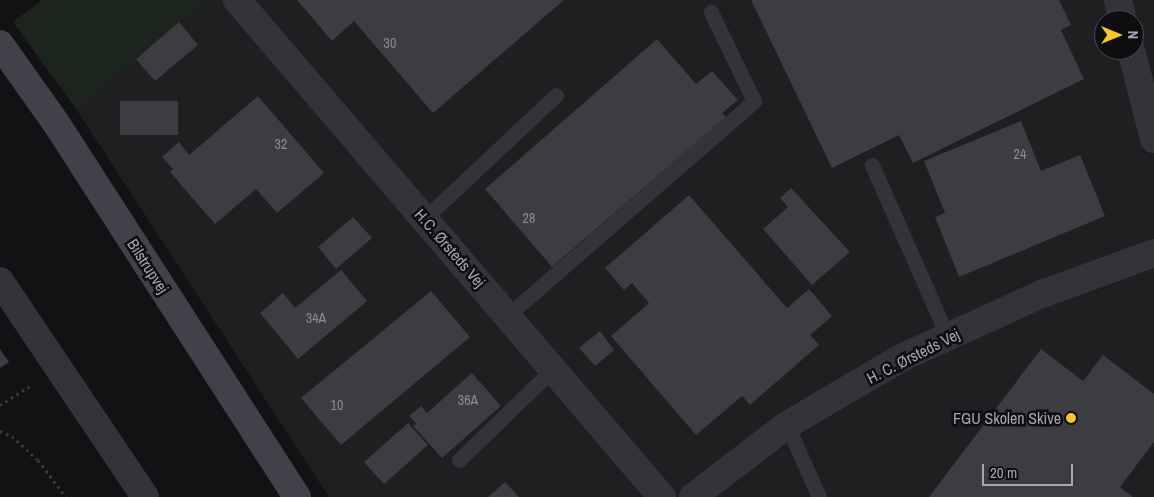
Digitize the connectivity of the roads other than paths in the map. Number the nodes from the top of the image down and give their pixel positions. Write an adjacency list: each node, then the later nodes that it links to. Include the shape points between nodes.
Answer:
1 (237, 0): 8 (street, H.C. Ørsteds Vej)
2 (711, 12): 11 (lane, via 754,102)
3 (0, 44): 16 (street, Bilstrupvej, via 56,123)
4 (1134, 60): 6 (street)
5 (556, 95): 8 (lane)
6 (1154, 139)
7 (872, 165): 12 (lane)
8 (424, 218): 11 (street, H.C. Ørsteds Vej)
9 (1154, 253): 12 (street, H. C. Ørsteds Vej, via 1042,294)
10 (0, 281): 17 (street)
11 (507, 316): 13 (street, H.C. Ørsteds Vej)
12 (948, 337): 14 (street, H. C. Ørsteds Vej, via 903,358)
13 (553, 369): 15 (lane); 18 (street, H.C. Ørsteds Vej)
14 (787, 425): 19 (street, H. C. Ørsteds Vej); 20 (lane)
15 (459, 460)
16 (290, 494)
17 (146, 497)
18 (662, 497)
19 (693, 497)
20 (820, 497)

